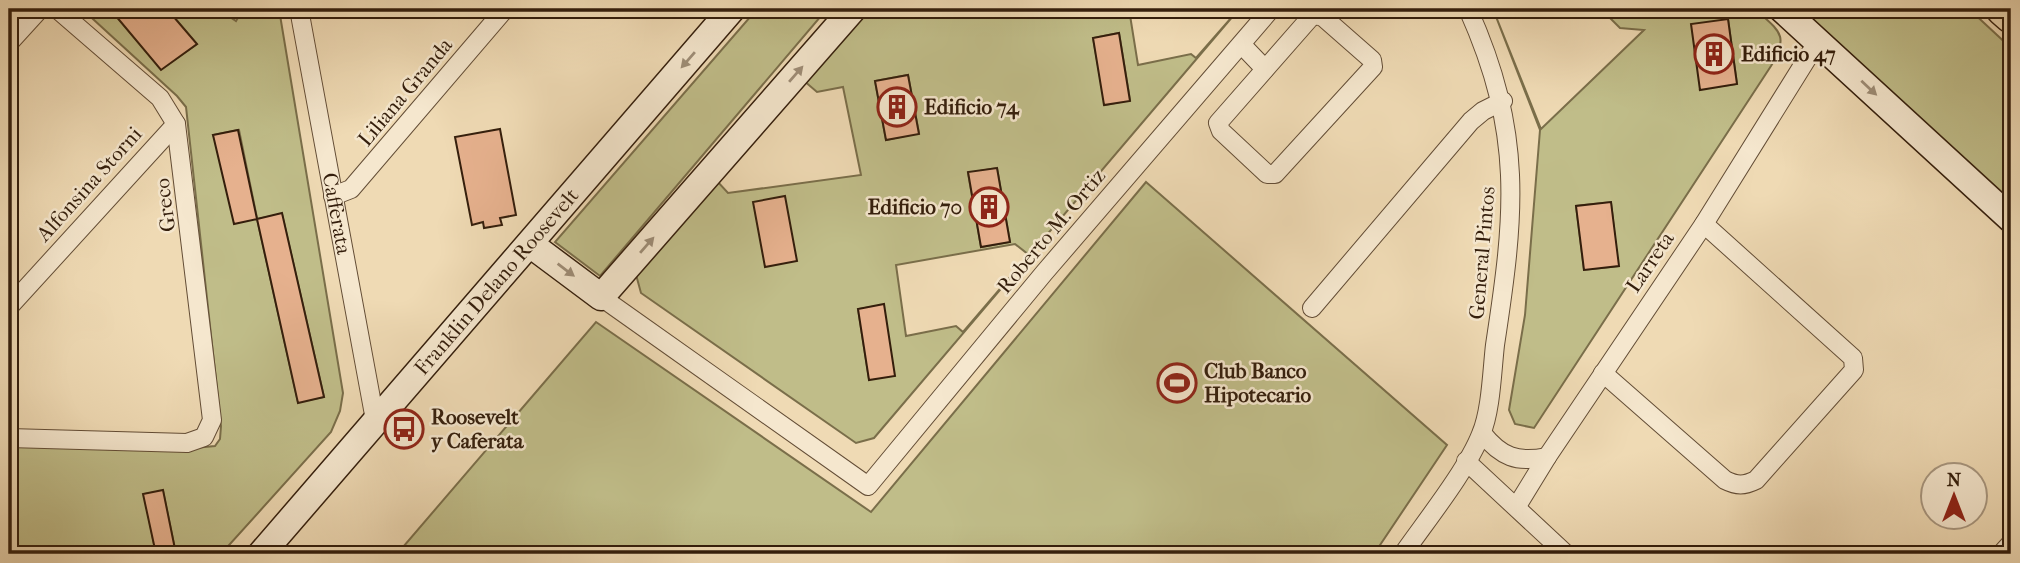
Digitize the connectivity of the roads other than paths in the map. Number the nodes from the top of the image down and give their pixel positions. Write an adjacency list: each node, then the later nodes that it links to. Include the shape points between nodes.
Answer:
1 (40, 9): 13 (street)
2 (57, 9): 17 (street, Greco, via 160,98)
3 (299, 9): 18 (street, Cafferata)
4 (505, 9): 18 (street, Liliana Granda, via 351,190)
5 (732, 9): 21 (street, Franklin Delano Roosevelt, one-way to 21)
6 (853, 9): 22 (street, one-way to 6)
7 (1271, 9): 14 (street, Roberto M. Ortiz)
8 (1468, 9): 16 (street, General Pintos)
9 (1782, 9): 12 (street)
10 (2003, 9): 11 (highway)
11 (2011, 16)
12 (1818, 41): 19 (street, one-way to 19); 20 (street, Larreta)
13 (9, 43)
14 (1241, 45): 15 (street); 22 (street, Roberto M. Ortiz, via 1044,273 869,486)
15 (1265, 69): 15 (street, via 1315,15 1372,60 1373,68 1275,174 1267,174 1218,124)
16 (1503, 101): 24 (street, via 1471,121); 27 (street, General Pintos, via 1513,214)
17 (176, 124): 23 (street, Alfonsina Storni); 28 (street, Greco, via 212,405 210,430 187,443)
18 (333, 196): 26 (street, Cafferata)
19 (2011, 219)
20 (1704, 224): 25 (street, Larreta); 25 (street, via 1853,358 1854,370 1756,480 1745,485 1725,480)
21 (530, 244): 22 (street, one-way to 22); 26 (street, Franklin Delano Roosevelt)
22 (601, 297)
23 (9, 307)
24 (1311, 308)
25 (1602, 373): 29 (street, Larreta)
26 (376, 419): 32 (street, Franklin Delano Roosevelt)
27 (1482, 433): 29 (street, via 1507,457); 30 (street)
28 (9, 438)
29 (1546, 457): 31 (street, Larreta)
30 (1466, 461): 31 (street); 33 (street)
31 (1517, 506): 34 (street)
32 (261, 554)
33 (1403, 554)
34 (1566, 554)

